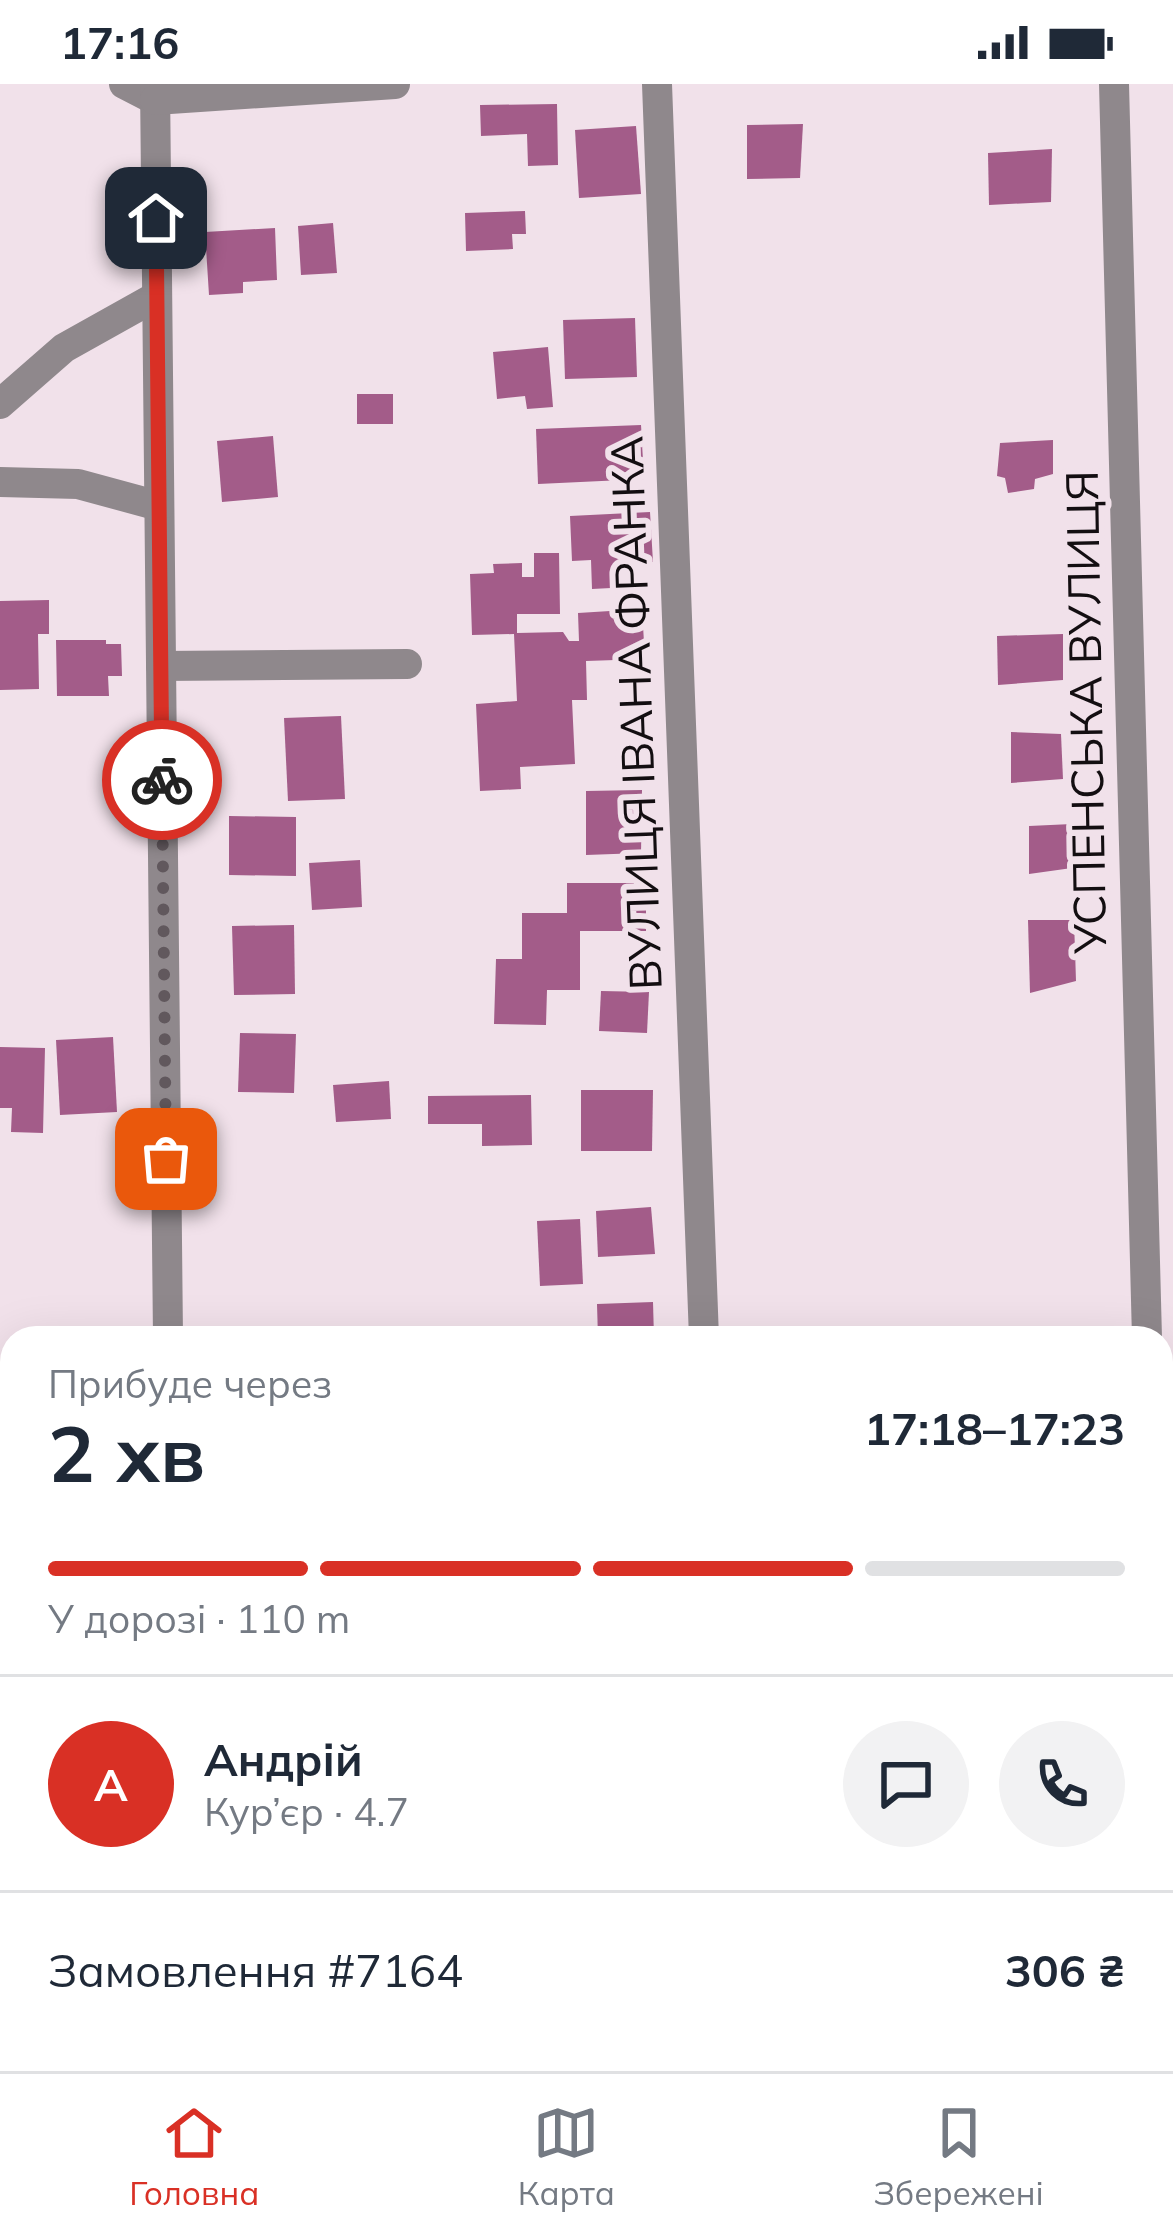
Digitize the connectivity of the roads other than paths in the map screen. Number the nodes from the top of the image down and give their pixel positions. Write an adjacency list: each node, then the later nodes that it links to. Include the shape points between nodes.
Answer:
1 (124, 84): 5 (street)
2 (395, 84): 5 (street)
3 (657, 84): 13 (street, ВУЛИЦЯ ІВАНА ФРАНКА)
4 (1114, 84): 14 (street, УСПЕНСЬКА ВУЛИЦЯ)
5 (155, 92): 6 (street)
6 (157, 296): 7 (street, via 64,348); 9 (street)
7 (0, 404)
8 (0, 482): 9 (street, via 78,484)
9 (159, 506): 11 (street)
10 (407, 664): 11 (street)
11 (161, 666): 12 (street)
12 (168, 1326)
13 (704, 1326)
14 (1147, 1326)

